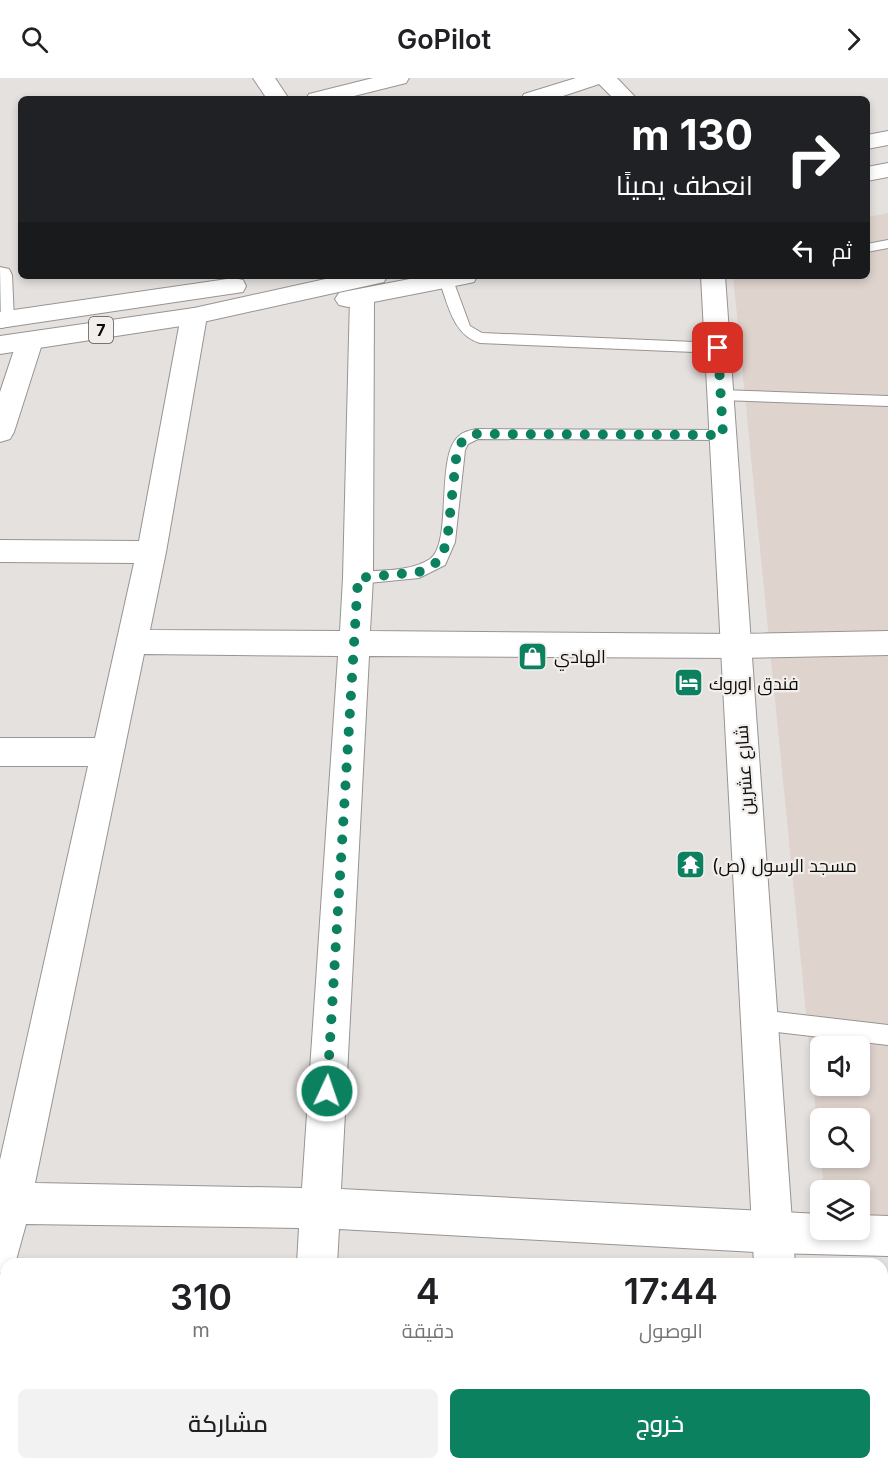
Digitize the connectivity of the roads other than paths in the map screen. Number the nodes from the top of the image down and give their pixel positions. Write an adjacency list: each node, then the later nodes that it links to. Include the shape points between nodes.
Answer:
1 (264, 78): 5 (main road)
2 (398, 78): 6 (main road)
3 (598, 78): 7 (main road)
4 (605, 78): 8 (main road)
5 (276, 96)
6 (329, 96)
7 (541, 96)
8 (623, 96)
9 (888, 138): 10 (main road)
10 (870, 141)
11 (888, 153): 12 (main road)
12 (870, 157)
13 (888, 170): 14 (main road)
14 (870, 173)
15 (888, 190): 16 (main road)
16 (870, 193)
17 (888, 244): 18 (lane)
18 (870, 247)
19 (0, 275): 28 (main road)
20 (214, 279): 26 (main road)
21 (444, 279): 25 (main road)
22 (455, 279): 31 (lane, via 464,327 480,338)
23 (716, 279): 31 (main road, شارع عشرين)
24 (290, 283): 25 (main road, 7); 26 (main road, 7); 27 (main road, 7)
25 (368, 286): 27 (main road, via 305,307); 38 (main road)
26 (101, 305): 28 (main road, 7)
27 (198, 315): 29 (main road, 7); 37 (main road)
28 (1, 320)
29 (30, 341): 30 (main road, 7); 34 (main road)
30 (0, 345)
31 (718, 348): 32 (main road, شارع عشرين)
32 (720, 395): 33 (lane); 35 (main road, شارع عشرين)
33 (888, 401)
34 (0, 432)
35 (723, 435): 38 (lane, via 476,434 463,440 457,450 447,542 439,561 419,572); 42 (main road, شارع عشرين)
36 (0, 551): 37 (main road)
37 (151, 552): 39 (main road)
38 (358, 578): 41 (main road)
39 (131, 642): 41 (main road); 44 (main road)
40 (888, 643): 42 (main road)
41 (354, 645): 42 (main road); 48 (main road)
42 (736, 646): 45 (main road, شارع عشرين)
43 (0, 752): 44 (main road)
44 (107, 752): 47 (main road)
45 (760, 1020): 46 (lane); 50 (main road, شارع عشرين)
46 (888, 1035)
47 (5, 1203): 48 (main road); 51 (main road)
48 (320, 1208): 50 (main road); 52 (main road)
49 (888, 1236): 50 (main road)
50 (774, 1249)
51 (0, 1252)
52 (317, 1258)

